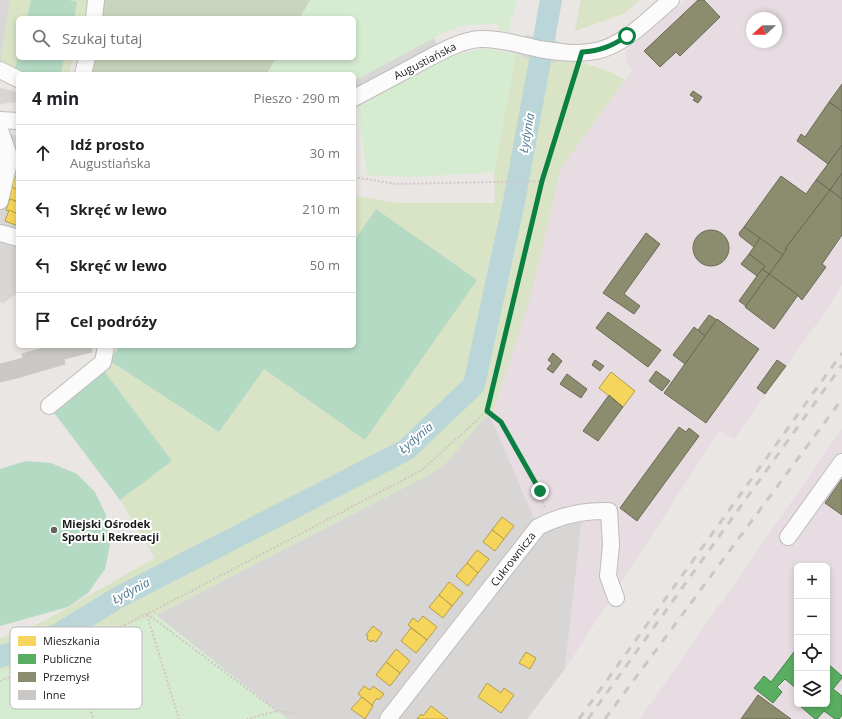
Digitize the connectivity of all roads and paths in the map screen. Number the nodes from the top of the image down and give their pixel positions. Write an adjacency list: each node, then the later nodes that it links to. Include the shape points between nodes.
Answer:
1 (96, 0): 3 (street)
2 (671, 0): 4 (street, via 621,40 597,51)
3 (94, 16)
4 (582, 52): 9 (street, Augustiańska, via 557,52 499,40 479,39 442,51); 15 (path)
5 (86, 60): 7 (street)
6 (0, 70): 8 (street)
7 (84, 72)
8 (16, 78)
9 (356, 97)
10 (0, 120): 11 (street)
11 (16, 122)
12 (2, 134): 13 (street); 16 (street, via 8,153 8,167)
13 (16, 152)
14 (356, 177): 15 (path, via 396,184)
15 (542, 181): 21 (path)
16 (0, 202)
17 (0, 233): 18 (street)
18 (16, 237)
19 (106, 348): 20 (street, via 103,362)
20 (49, 406)
21 (487, 411): 23 (path, via 501,422 540,491 547,514); 26 (path, via 422,470)
22 (842, 462): 24 (street)
23 (538, 527): 25 (street, Cukrownicza, via 553,519 590,510 609,511 611,545 608,576); 36 (street, Cukrownicza)
24 (788, 537)
25 (616, 598)
26 (147, 614): 27 (path); 31 (path); 34 (path)
27 (121, 627)
28 (10, 677): 29 (path)
29 (0, 681)
30 (90, 709): 33 (path)
31 (277, 711): 32 (path); 35 (path)
32 (294, 713)
33 (93, 719)
34 (179, 719)
35 (247, 719)
36 (388, 719)

